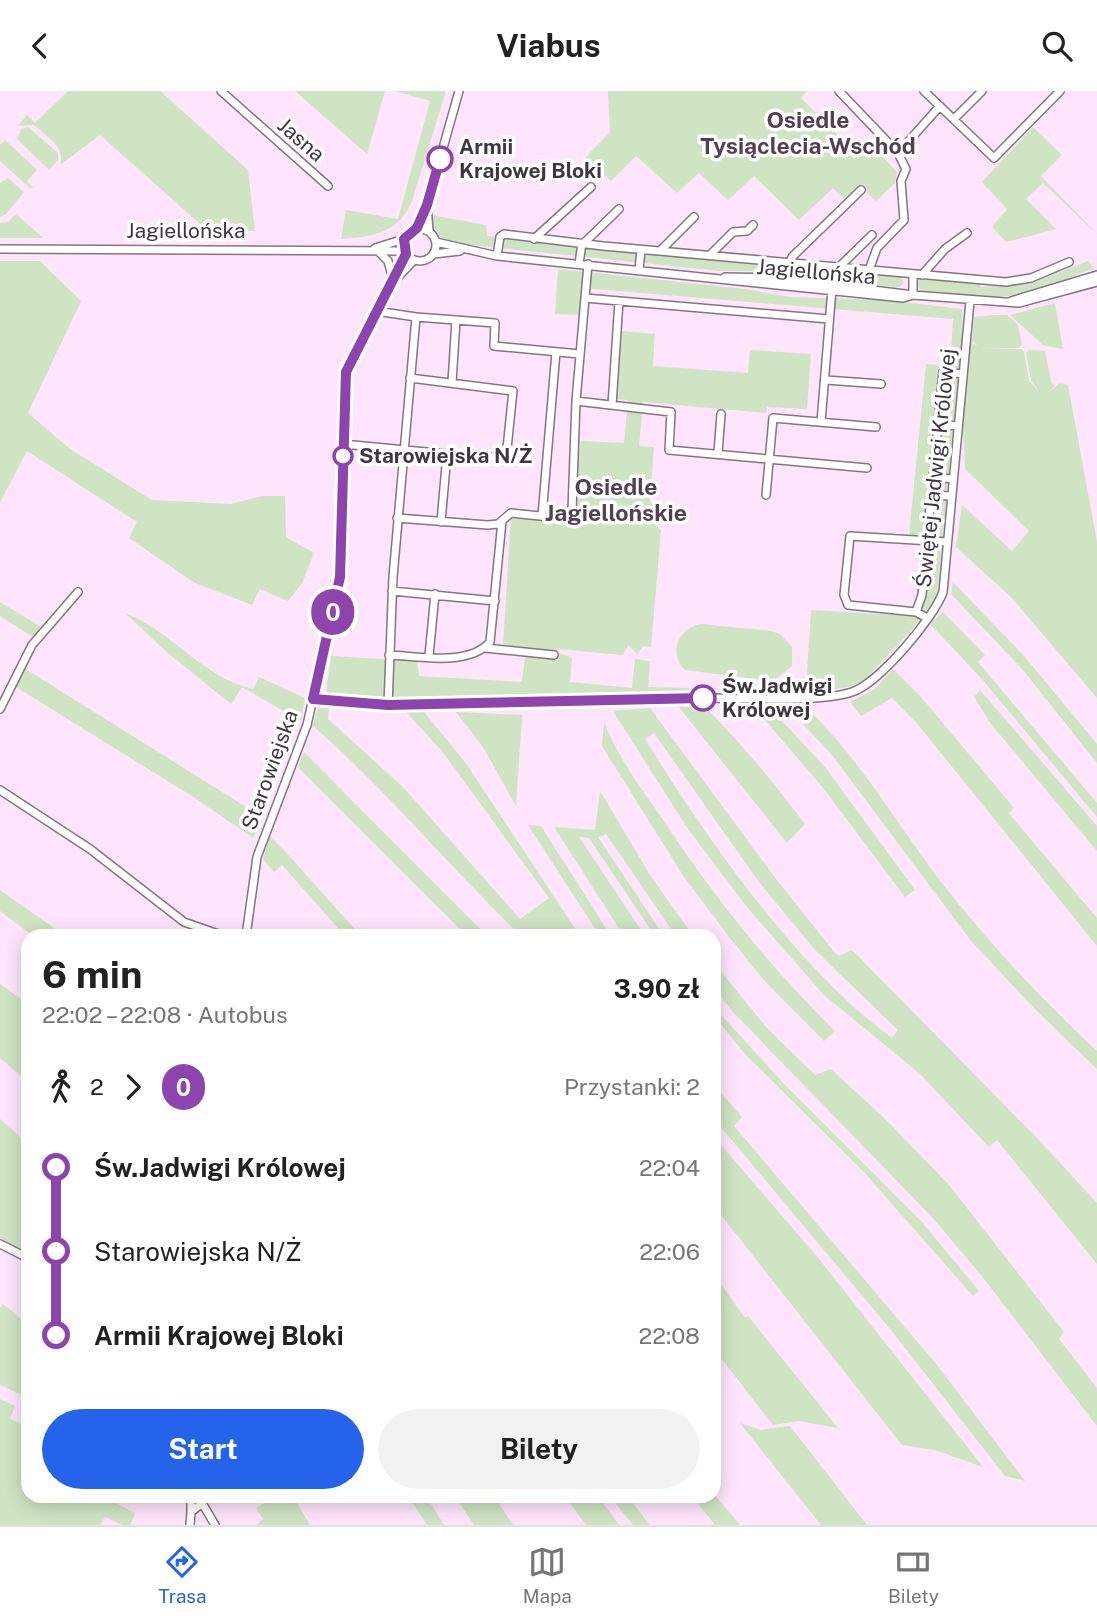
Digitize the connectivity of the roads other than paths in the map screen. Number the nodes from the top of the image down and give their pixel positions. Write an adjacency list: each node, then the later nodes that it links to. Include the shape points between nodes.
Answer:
1 (221, 91): 10 (street, Jasna)
2 (458, 91): 13 (street)
3 (839, 91): 9 (street)
4 (924, 91): 7 (street)
5 (982, 91): 8 (street)
6 (1055, 93): 8 (street, via 993,158)
7 (940, 106): 8 (street); 9 (street)
8 (954, 119)
9 (898, 153): 40 (street, via 906,169 901,181 904,220 877,249)
10 (328, 186)
11 (592, 187): 22 (street)
12 (861, 190): 36 (street)
13 (427, 205): 17 (street); 18 (street)
14 (619, 209): 24 (street)
15 (694, 217): 29 (street)
16 (753, 225): 32 (street, via 747,231 733,232)
17 (417, 228): 18 (street); 21 (street)
18 (429, 231): 23 (street)
19 (967, 233): 42 (street)
20 (872, 235): 38 (street)
21 (404, 239): 26 (street, Jagiellońska); 30 (street)
22 (534, 239): 24 (street); 33 (street, via 504,234)
23 (436, 242): 27 (street, Jagiellońska); 31 (street)
24 (583, 243): 28 (street); 37 (street)
25 (0, 249): 26 (street, Jagiellońska)
26 (374, 249): 30 (street, Jagiellońska); 44 (street, via 388,261)
27 (464, 250): 31 (street, Jagiellońska); 33 (street, Jagiellońska)
28 (641, 250): 29 (street); 39 (street)
29 (660, 251): 32 (street)
30 (405, 252): 34 (street); 44 (street, Starowiejska)
31 (433, 254): 34 (street)
32 (710, 255): 36 (street)
33 (497, 256): 37 (street, Jagiellońska)
34 (414, 260): 44 (street)
35 (1069, 262): 42 (street, via 1031,278 1006,282)
36 (790, 263): 38 (street)
37 (583, 264): 39 (street, Jagiellońska); 48 (street)
38 (839, 267): 40 (street)
39 (639, 269): 46 (street, Jagiellońska)
40 (870, 270): 41 (street)
41 (913, 274): 42 (street); 47 (street)
42 (922, 275)
43 (1097, 275): 51 (street, Jagiellońska)
44 (392, 282): 52 (street, Starowiejska)
45 (1097, 282): 51 (street, Jagiellońska, via 1029,302)
46 (832, 288): 47 (street, Jagiellońska, via 903,298); 54 (street)
47 (913, 295): 50 (street, Jagiellońska)
48 (585, 298): 49 (street); 57 (street)
49 (619, 301): 54 (street); 64 (street)
50 (970, 301): 51 (street, Jagiellońska); 58 (street, Świętej Jadwigi Królowej)
51 (1009, 301)
52 (376, 311): 53 (street); 70 (street, Starowiejska, via 346,372)
53 (416, 317): 55 (street); 59 (street)
54 (829, 319): 60 (street)
55 (456, 320): 56 (street, via 495,323 494,346); 61 (street)
56 (556, 352): 57 (street); 79 (street)
57 (580, 354): 63 (street)
58 (963, 374): 67 (street, via 943,372); 68 (street, Świętej Jadwigi Królowej)
59 (410, 378): 61 (street); 71 (street)
60 (826, 380): 62 (street); 66 (street)
61 (452, 382): 73 (street, via 511,388 515,395 506,458)
62 (881, 384)
63 (576, 401): 64 (street); 79 (street, via 571,516)
64 (612, 405): 72 (street, via 671,412 669,450)
65 (721, 414): 72 (street)
66 (821, 422): 69 (street); 74 (street, via 773,418)
67 (938, 424): 68 (street); 76 (street, via 933,477)
68 (958, 426): 76 (street, Świętej Jadwigi Królowej)
69 (876, 427)
70 (343, 444): 71 (street); 95 (street, Starowiejska, via 340,577)
71 (402, 450): 73 (street); 80 (street)
72 (718, 453): 74 (street)
73 (447, 454): 82 (street)
74 (769, 457): 75 (street); 77 (street)
75 (867, 467)
76 (953, 479): 78 (street, Świętej Jadwigi Królowej)
77 (766, 495)
78 (951, 496): 83 (street, Świętej Jadwigi Królowej); 84 (street, via 931,495)
79 (542, 516): 81 (street, via 511,513)
80 (397, 518): 82 (street); 86 (street)
81 (502, 520): 82 (street, via 488,525); 88 (street)
82 (441, 522)
83 (947, 542): 84 (street); 90 (street, Świętej Jadwigi Królowej, via 943,591)
84 (927, 543): 89 (street); 89 (street, via 850,536 844,595 848,605)
85 (78, 591): 97 (street, via 32,645)
86 (392, 591): 87 (street); 92 (street)
87 (435, 594): 88 (street); 94 (street)
88 (495, 601): 91 (street, via 493,631)
89 (916, 612): 90 (street)
90 (927, 618): 96 (street, Świętej Jadwigi Królowej, via 878,677 860,689 838,695)
91 (485, 647): 93 (street); 94 (street, via 458,657)
92 (389, 655): 94 (street); 96 (street)
93 (554, 655)
94 (429, 656)
95 (313, 699): 96 (street, Świętej Jadwigi Królowej); 100 (street, Starowiejska, via 257,857)
96 (388, 705)
97 (0, 709)
98 (0, 790): 99 (street, via 90,849 184,922)
99 (204, 929)
100 (247, 929)
101 (0, 1244): 102 (street)
102 (21, 1254)
103 (191, 1503): 106 (street)
104 (197, 1503): 106 (street)
105 (201, 1503): 108 (street)
106 (191, 1511): 107 (street)
107 (190, 1525)
108 (215, 1525)

